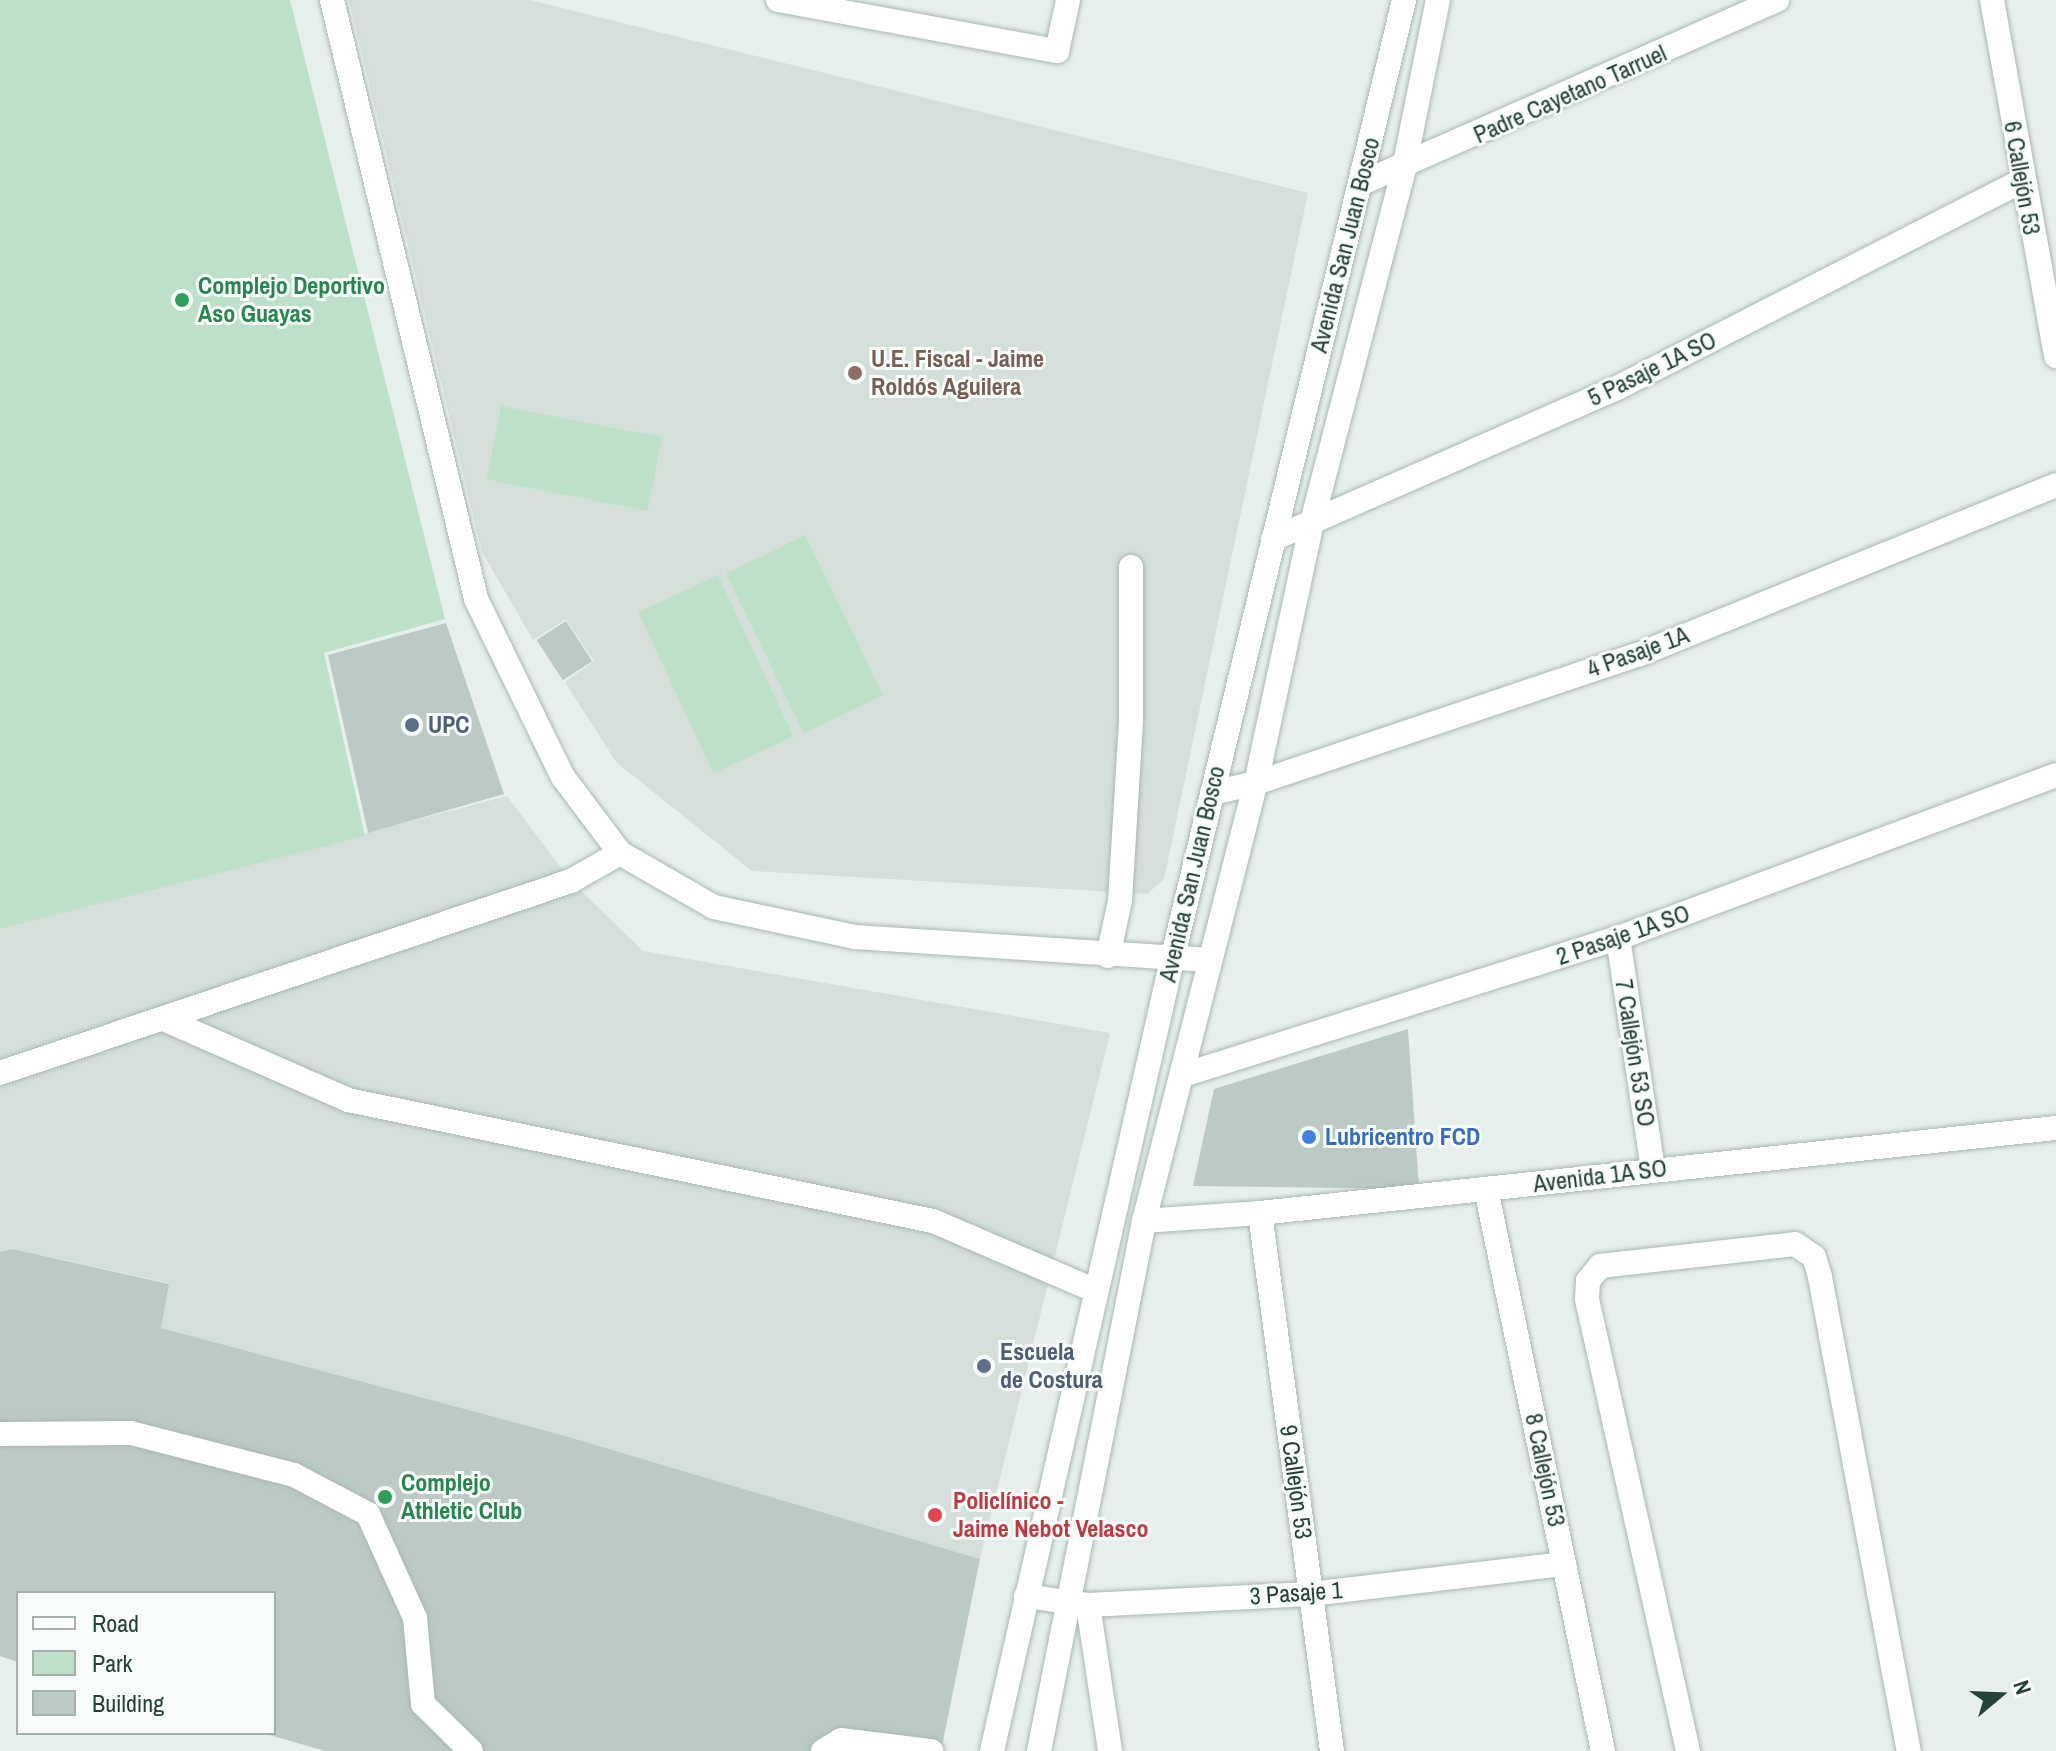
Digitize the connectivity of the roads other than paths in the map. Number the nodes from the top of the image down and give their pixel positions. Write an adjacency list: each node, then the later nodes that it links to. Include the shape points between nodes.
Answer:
1 (332, 0): 20 (street, via 476,599 563,777)
2 (778, 0): 3 (street, via 1057,51)
3 (1068, 0)
4 (1404, 0): 11 (street, Avenida San Juan Bosco)
5 (1438, 0): 9 (street, Avenida San Juan Bosco)
6 (1777, 0): 8 (street, Padre Cayetano Tarruel)
7 (1992, 0): 10 (street, 6 Callejón 53)
8 (1741, 9): 9 (street, Padre Cayetano Tarruel)
9 (1404, 168): 11 (street, Padre Cayetano Tarruel); 14 (street, Avenida San Juan Bosco)
10 (2022, 181): 12 (street, 6 Callejón 53); 14 (street, 5 Pasaje 1A SO, via 1617,388)
11 (1360, 184): 15 (street, Avenida San Juan Bosco)
12 (2056, 356)
13 (2056, 485): 18 (street, 4 Pasaje 1A, via 1640,654)
14 (1312, 522): 15 (street, 5 Pasaje 1A SO); 18 (street, Avenida San Juan Bosco)
15 (1273, 539): 19 (street, Avenida San Juan Bosco)
16 (1131, 567): 22 (street, via 1130,735 1120,901)
17 (2056, 775): 21 (street, 2 Pasaje 1A SO)
18 (1256, 783): 19 (street, 4 Pasaje 1A); 24 (street, Avenida San Juan Bosco)
19 (1212, 793): 23 (street, Avenida San Juan Bosco)
20 (620, 853): 22 (street, via 714,907 855,937); 25 (street, via 571,881)
21 (1618, 938): 27 (street, 2 Pasaje 1A SO); 29 (street, 7 Callejón 53 SO)
22 (1108, 956): 23 (street)
23 (1172, 960): 24 (street); 33 (street, Avenida San Juan Bosco)
24 (1209, 960): 27 (street, Avenida San Juan Bosco)
25 (166, 1020): 26 (street); 33 (street, via 348,1100 933,1221)
26 (0, 1073)
27 (1183, 1075): 32 (street, Avenida San Juan Bosco)
28 (2056, 1128): 29 (street, Avenida 1A SO)
29 (1653, 1169): 30 (street, Avenida 1A SO)
30 (1486, 1189): 31 (street, Avenida 1A SO); 37 (street, 8 Callejón 53)
31 (1260, 1213): 32 (street, Avenida 1A SO); 38 (street, 9 Callejón 53)
32 (1144, 1221): 36 (street, Avenida San Juan Bosco)
33 (1096, 1291): 35 (street, Avenida San Juan Bosco)
34 (0, 1434): 41 (street, via 131,1433 294,1475 368,1514 415,1618 423,1704)
35 (1050, 1491): 36 (street); 39 (street, Avenida San Juan Bosco)
36 (1088, 1503): 40 (street, Avenida San Juan Bosco)
37 (1564, 1564): 38 (street, 3 Pasaje 1); 48 (street, 8 Callejón 53)
38 (1311, 1594): 40 (street, 3 Pasaje 1); 47 (street, 9 Callejón 53)
39 (1026, 1596): 40 (street, 3 Pasaje 1); 44 (street, Avenida San Juan Bosco)
40 (1078, 1604): 45 (street, Avenida San Juan Bosco); 46 (street)
41 (471, 1751)
42 (823, 1751): 43 (street, via 841,1740)
43 (931, 1751)
44 (992, 1751)
45 (1039, 1751)
46 (1110, 1751)
47 (1332, 1751)
48 (1603, 1751)
49 (1688, 1751): 50 (street, via 1587,1299 1588,1281 1600,1266 1795,1244 1814,1257 1820,1277)
50 (1909, 1751)

